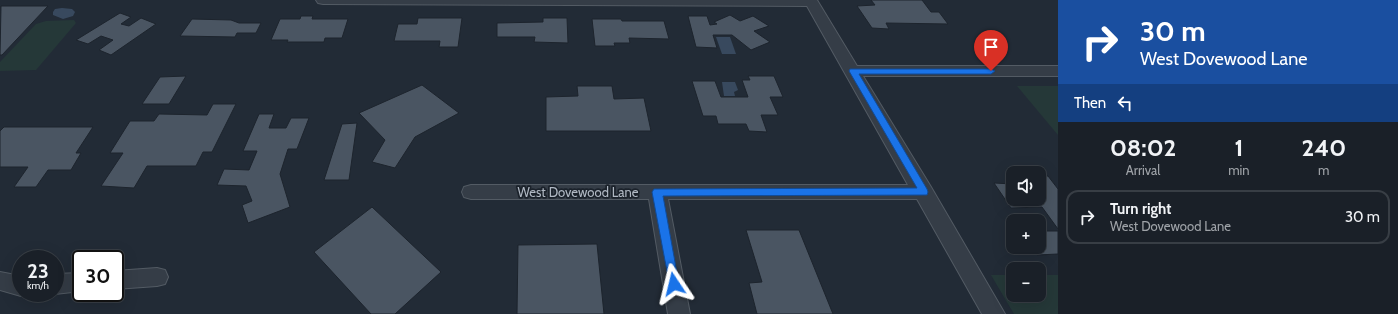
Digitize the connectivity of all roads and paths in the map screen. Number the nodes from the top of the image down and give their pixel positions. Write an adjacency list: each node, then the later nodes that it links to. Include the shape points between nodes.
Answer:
1 (323, 0): 2 (street)
2 (381, 0): 3 (street)
3 (811, 1): 4 (street)
4 (853, 71): 5 (street); 8 (street)
5 (1058, 71)
6 (471, 192): 7 (street, West Dovewood Lane)
7 (657, 192): 8 (street, West Dovewood Lane); 13 (street)
8 (924, 192): 14 (street)
9 (157, 277): 10 (street)
10 (124, 279)
11 (0, 281): 12 (street)
12 (12, 284)
13 (679, 314)
14 (994, 314)

